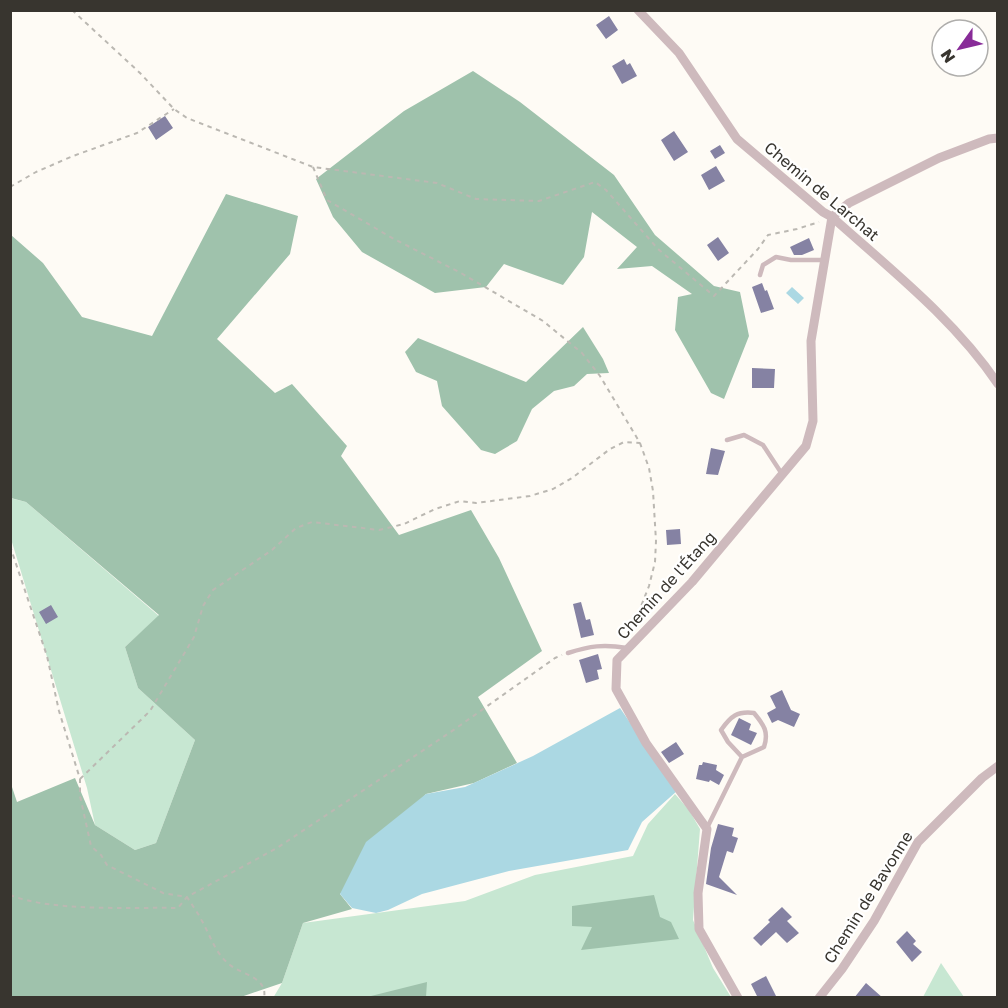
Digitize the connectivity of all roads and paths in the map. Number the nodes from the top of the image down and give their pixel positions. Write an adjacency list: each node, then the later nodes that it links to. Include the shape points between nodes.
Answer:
1 (72, 10): 3 (path)
2 (638, 10): 7 (street, Chemin de Larchat, via 679,53 737,139)
3 (174, 109): 5 (path, via 187,118); 6 (path, via 137,133 73,156)
4 (998, 138): 7 (street, via 939,158 849,203)
5 (313, 167): 7 (path, via 437,183 476,199 539,201 596,182 658,249 714,296 768,235 797,230); 12 (path, via 327,200 543,321 582,353)
6 (10, 187)
7 (832, 217): 8 (street, Chemin de l'Étang); 10 (street, Chemin de Larchat, via 943,318)
8 (826, 260): 9 (lane, via 776,257 763,265); 13 (street, Chemin de l'Étang, via 811,341 813,421 806,446)
9 (760, 275)
10 (998, 384)
11 (727, 440): 13 (lane, via 744,435 763,445)
12 (640, 443): 15 (path, via 649,468 656,541 649,586); 20 (path, via 624,442 610,448 553,489 513,500 460,501 379,530 312,522 296,528 272,550 213,590 203,606 194,637 150,711)
13 (782, 474): 16 (street, Chemin de l'Étang, via 692,582)
14 (10, 546): 20 (path)
15 (632, 628)
16 (629, 649): 17 (lane, via 607,645); 21 (street, Chemin de l'Étang, via 617,660 616,688 646,743)
17 (568, 653): 23 (path, via 555,658 286,842)
18 (742, 757): 18 (lane, via 764,747 767,738 765,726 754,714 742,712 728,720 722,730); 21 (lane)
19 (998, 766): 26 (street, Chemin de Bavonne, via 918,842 874,921)
20 (80, 779): 23 (path, via 91,846 107,865 163,893)
21 (707, 829): 25 (street, via 698,893 699,930)
22 (10, 895): 23 (path, via 60,905 177,908)
23 (187, 897): 24 (path, via 213,945 229,964 261,982)
24 (264, 998)
25 (738, 998)
26 (819, 998)

